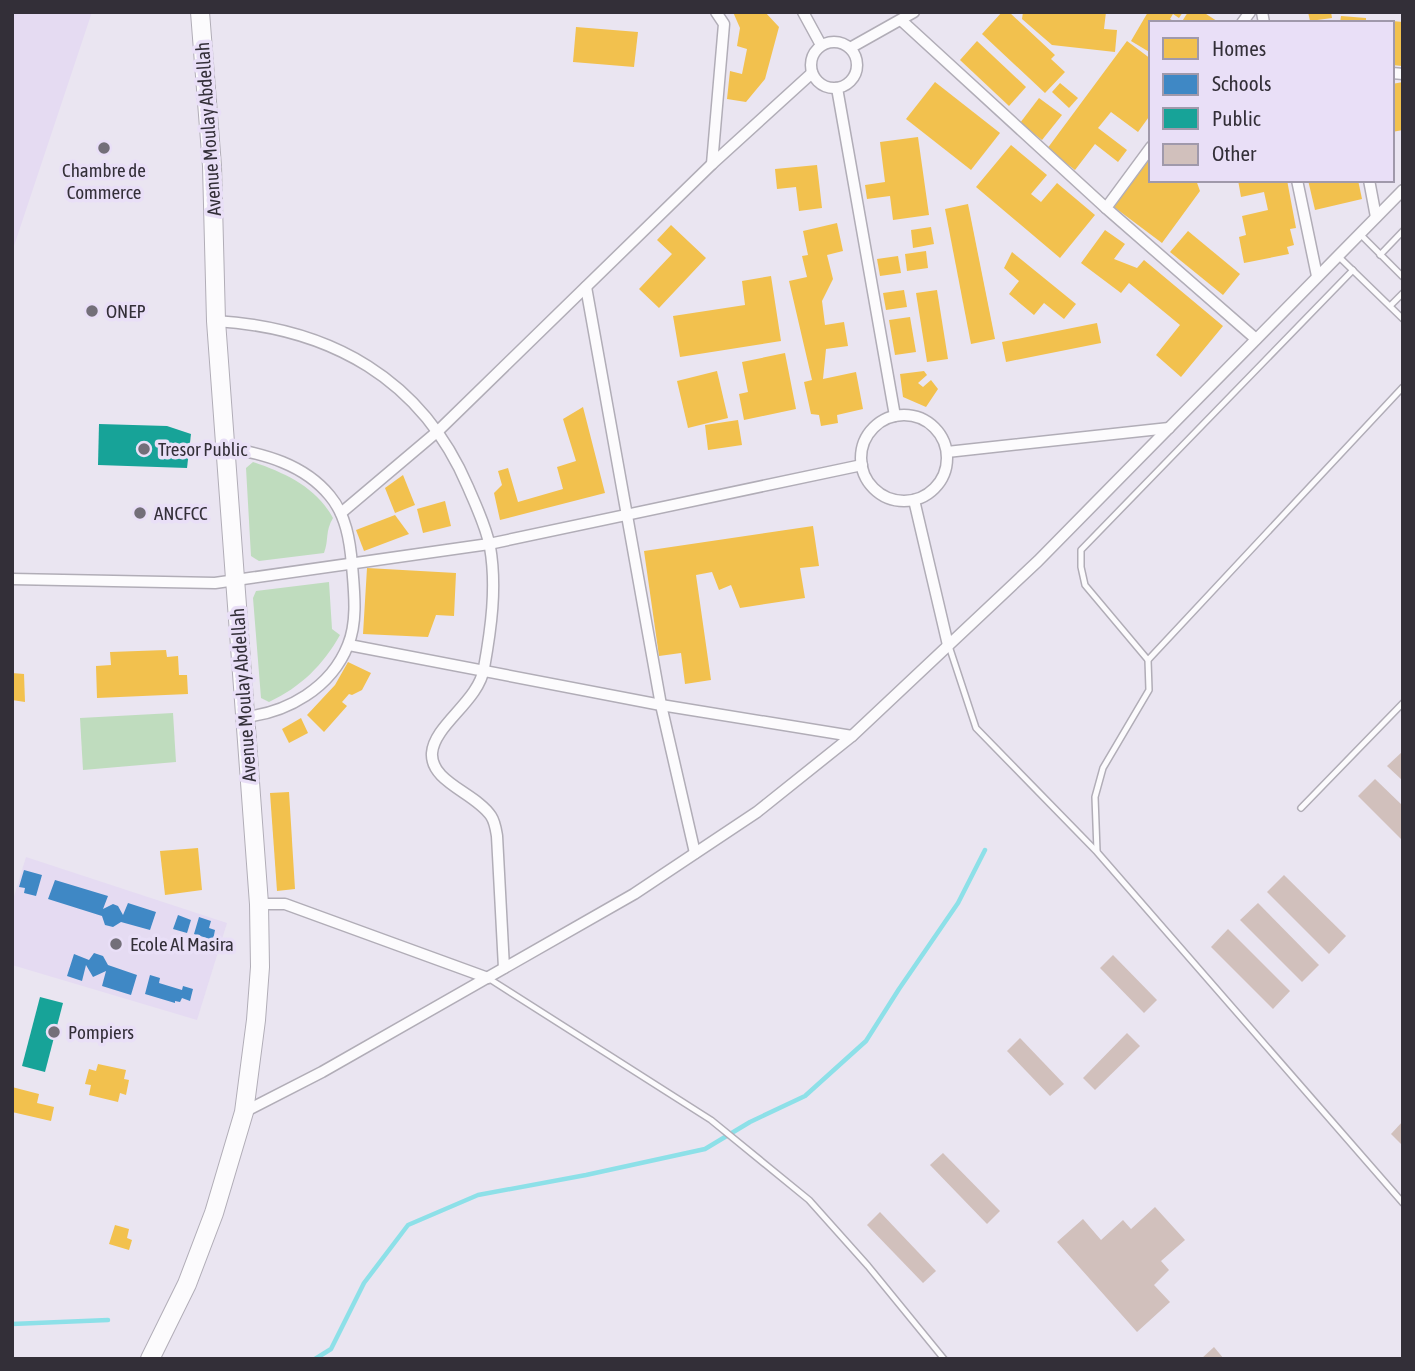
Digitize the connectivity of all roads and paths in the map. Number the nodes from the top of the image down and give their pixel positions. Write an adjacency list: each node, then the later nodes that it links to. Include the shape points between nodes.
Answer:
1 (200, 12): 28 (main road, Avenue Moulay Abdellah, via 212,166)
2 (716, 12): 11 (street, via 724,24)
3 (803, 12): 6 (street)
4 (914, 12): 5 (street)
5 (902, 21): 7 (street); 15 (street)
6 (821, 45): 7 (street, via 836,42); 8 (street, via 812,57)
7 (850, 48): 9 (street, via 857,69 850,82)
8 (812, 73): 9 (street, via 822,85); 11 (street)
9 (836, 88): 31 (street)
10 (1149, 150): 15 (street)
11 (712, 164): 24 (street)
12 (1297, 182): 22 (street)
13 (1369, 182): 16 (street)
14 (1403, 190): 16 (street)
15 (1106, 208): 29 (street)
16 (1376, 217): 18 (street)
17 (1403, 231): 20 (lane)
18 (1359, 233): 19 (street); 20 (lane)
19 (1337, 255): 21 (lane); 22 (street)
20 (1380, 255): 23 (lane)
21 (1353, 270): 26 (lane); 46 (lane, via 1082,550 1086,585)
22 (1317, 276): 29 (street)
23 (1403, 277)
24 (586, 287): 33 (street); 39 (street)
25 (1403, 293): 26 (lane)
26 (1390, 306): 27 (lane)
27 (1403, 319)
28 (216, 321): 33 (street, via 274,328 354,356 416,405); 34 (main road, Avenue Moulay Abdellah)
29 (1256, 339): 32 (street)
30 (1403, 387): 46 (lane)
31 (895, 416): 35 (street, via 912,415 929,422 941,435); 36 (street, via 871,430 863,447)
32 (1169, 428): 35 (street); 45 (street)
33 (438, 431): 38 (street); 40 (street, via 453,453)
34 (225, 447): 38 (street, via 294,467 320,485); 43 (main road, Avenue Moulay Abdellah)
35 (947, 452): 37 (street, via 942,478 930,492)
36 (862, 466): 37 (street, via 881,494); 39 (street)
37 (914, 500): 45 (street)
38 (341, 513): 41 (street)
39 (625, 516): 40 (street); 49 (street)
40 (489, 544): 41 (street); 47 (street, via 494,581)
41 (352, 564): 43 (street); 44 (street)
42 (12, 579): 43 (street)
43 (236, 580): 50 (main road, Avenue Moulay Abdellah)
44 (349, 645): 47 (street); 50 (street, via 326,678 299,701 266,715)
45 (948, 645): 51 (street); 53 (lane, via 976,728)
46 (1148, 660): 53 (lane, via 1149,690 1103,768 1095,797)
47 (484, 673): 49 (street); 56 (street, via 436,739 432,753 439,775 480,803 493,818)
48 (1403, 703): 52 (lane)
49 (661, 705): 51 (street); 54 (street)
50 (244, 717): 55 (main road, Avenue Moulay Abdellah)
51 (852, 736): 54 (street, via 757,812)
52 (1301, 808)
53 (1097, 852): 59 (lane)
54 (695, 853): 56 (street, via 634,894)
55 (259, 904): 57 (street, via 285,904); 58 (main road, Avenue Moulay Abdellah, via 260,967)
56 (504, 968): 57 (street)
57 (488, 978): 58 (street); 61 (lane, via 711,1120 809,1200)
58 (244, 1112): 60 (main road, Avenue Moulay Abdellah, via 187,1284)
59 (1403, 1203)
60 (150, 1359)
61 (944, 1359)

